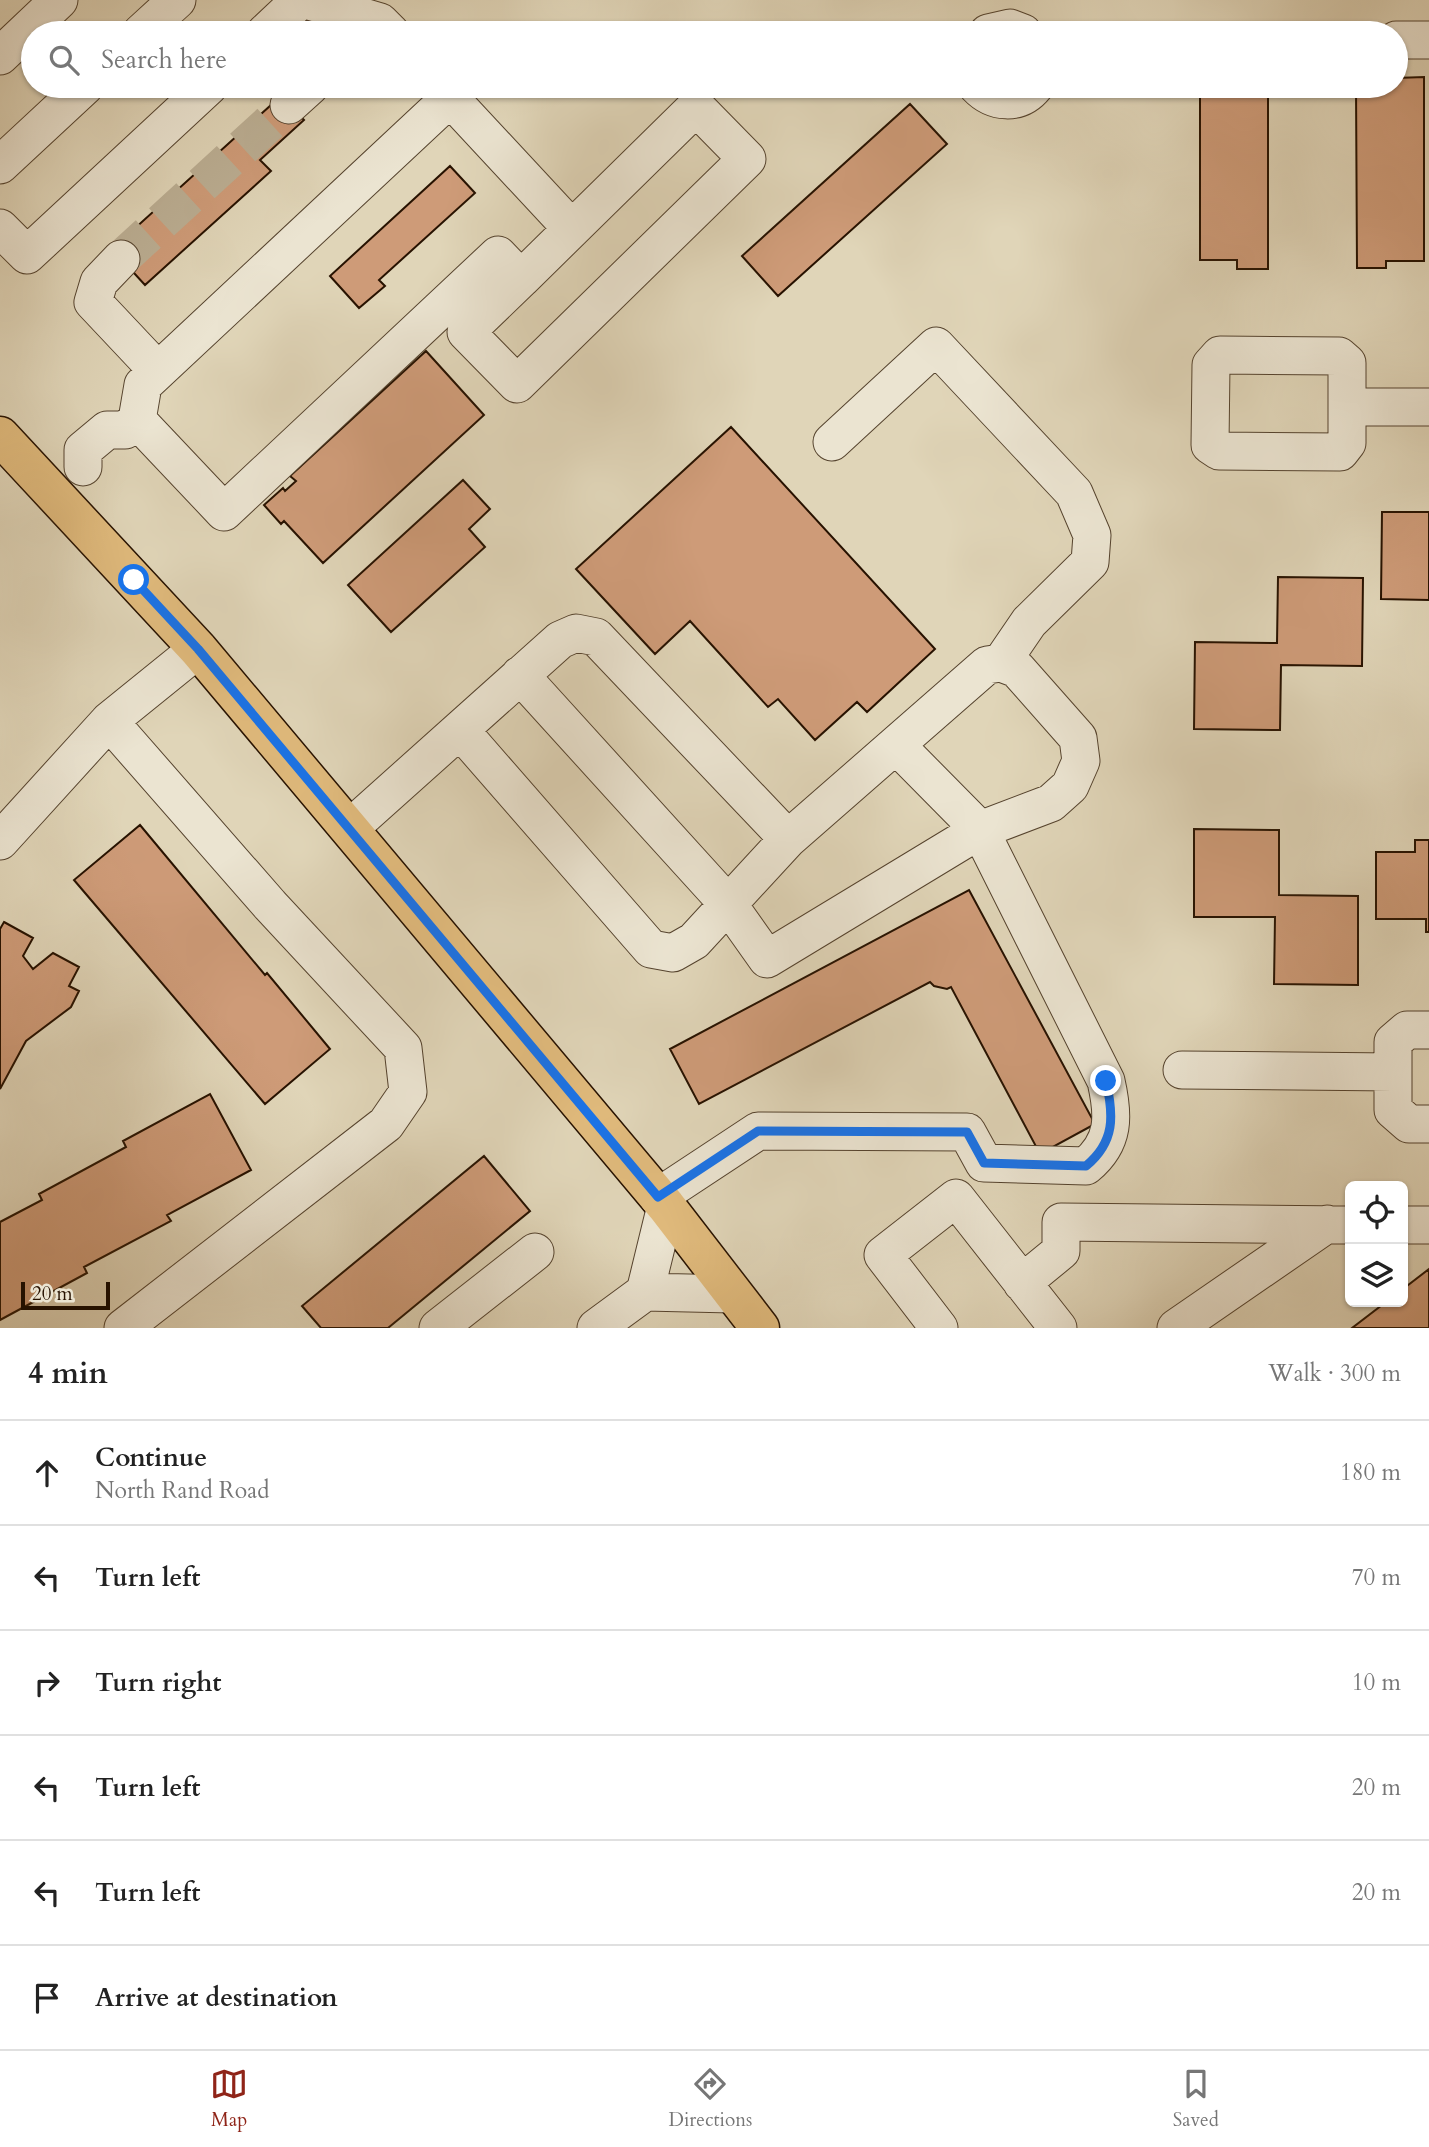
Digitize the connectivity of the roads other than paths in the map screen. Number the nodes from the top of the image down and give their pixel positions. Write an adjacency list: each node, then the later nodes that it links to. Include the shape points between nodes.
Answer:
1 (59, 0): 4 (street)
2 (177, 0): 5 (street)
3 (303, 0): 6 (street); 7 (street)
4 (37, 21)
5 (154, 21)
6 (279, 21)
7 (357, 21)
8 (21, 37): 11 (street)
9 (1408, 40): 10 (street)
10 (1429, 40)
11 (0, 57)
12 (72, 98): 18 (street)
13 (196, 98): 19 (street, via 27,256)
14 (439, 98): 23 (street)
15 (451, 98): 20 (street)
16 (993, 98): 17 (street)
17 (1021, 98)
18 (0, 165)
19 (0, 228)
20 (572, 229): 22 (street); 22 (street, via 696,107 747,159 517,384 466,332)
21 (121, 259): 23 (street, via 99,282 93,302)
22 (521, 279): 26 (street, via 498,255 224,512)
23 (158, 371): 26 (street, via 143,385)
24 (1348, 407): 25 (street)
25 (1429, 407)
26 (131, 425): 29 (street, via 107,430 83,450 83,467)
27 (0, 436): 29 (main road)
28 (832, 442): 31 (street, via 936,346 1074,493 1092,536 1090,562 1029,622)
29 (54, 492): 30 (main road)
30 (198, 649): 33 (street); 36 (main road)
31 (1001, 663): 35 (street, via 987,665); 37 (street, via 1017,670 1078,738 1081,761 1070,786 1051,803)
32 (520, 675): 34 (street); 38 (street, via 560,640 576,633 596,637); 40 (street)
33 (109, 721): 39 (street); 53 (street, via 402,1048 408,1092 386,1125)
34 (460, 730): 36 (street); 40 (street, via 651,949 673,953 694,941)
35 (896, 745): 37 (street); 38 (street)
36 (349, 828): 45 (main road)
37 (980, 830): 40 (street, via 766,959); 45 (street, via 1106,1081 1112,1106 1107,1140 1099,1155 1086,1166 984,1163 967,1132 758,1131)
38 (788, 839): 40 (street)
39 (0, 841)
40 (728, 904)
41 (1429, 1030): 43 (street, via 1407,1030 1393,1042)
42 (1182, 1070): 43 (street)
43 (1393, 1072): 44 (street, via 1393,1110 1409,1124)
44 (1429, 1124)
45 (662, 1201): 51 (street); 52 (main road)
46 (1339, 1225): 50 (street, via 1061,1222 1061,1251); 59 (street)
47 (1408, 1225): 48 (street)
48 (1429, 1225)
49 (535, 1252): 54 (street)
50 (1022, 1283): 57 (street, via 956,1198 883,1255); 58 (street)
51 (645, 1292): 52 (street); 55 (street)
52 (732, 1294): 56 (main road)
53 (123, 1328)
54 (438, 1328)
55 (596, 1328)
56 (760, 1328)
57 (940, 1328)
58 (1058, 1328)
59 (1177, 1328)

